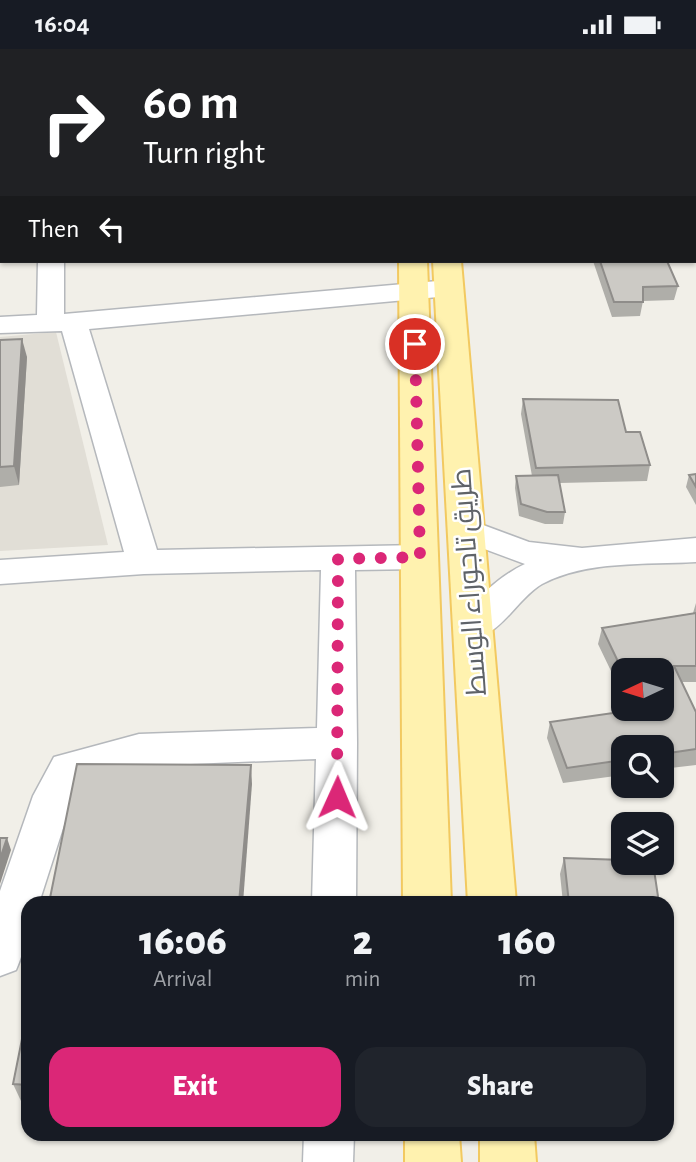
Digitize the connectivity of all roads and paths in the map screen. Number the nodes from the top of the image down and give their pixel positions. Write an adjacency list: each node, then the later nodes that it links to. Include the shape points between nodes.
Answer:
1 (51, 263): 3 (street)
2 (431, 275): 3 (street); 5 (main road, طريق تاجوراء الوسط); 7 (main road)
3 (62, 323): 4 (street); 10 (street)
4 (0, 325)
5 (467, 530): 8 (street, via 525,553); 12 (main road, طريق تاجوراء الوسط)
6 (696, 550): 8 (street)
7 (420, 557): 9 (street); 15 (main road)
8 (595, 558): 12 (street, via 529,576)
9 (338, 559): 10 (street); 13 (street)
10 (144, 562): 11 (street)
11 (0, 572)
12 (474, 627): 16 (main road, طريق تاجوراء الوسط)
13 (338, 743): 14 (street); 17 (street, via 139,750 68,768 53,796)
14 (334, 896)
15 (427, 896)
16 (492, 896)
17 (0, 955)
18 (329, 1141): 21 (street)
19 (432, 1141): 22 (main road)
20 (507, 1141): 23 (main road)
21 (328, 1162)
22 (433, 1162)
23 (508, 1162)

